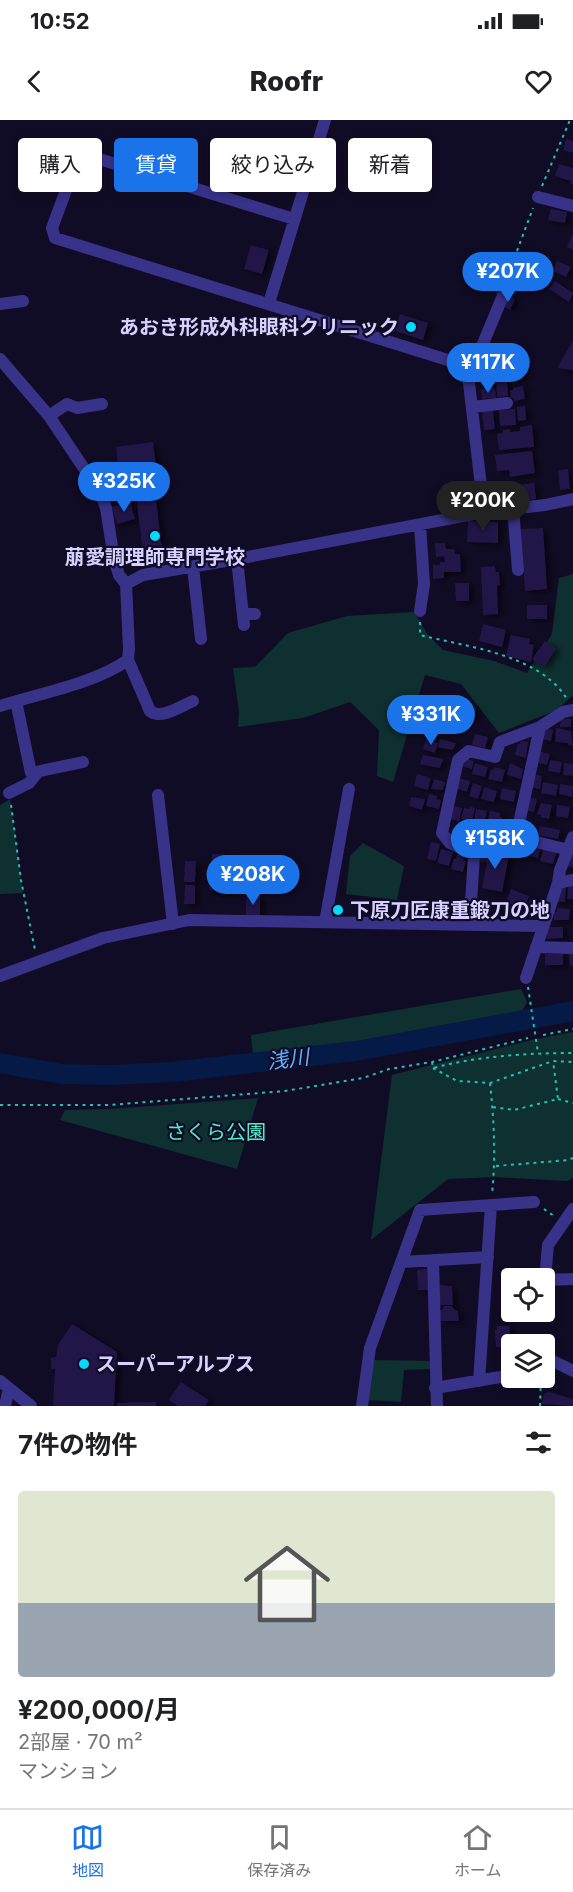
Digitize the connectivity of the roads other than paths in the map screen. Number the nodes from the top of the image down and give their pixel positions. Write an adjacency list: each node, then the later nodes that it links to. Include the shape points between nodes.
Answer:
1 (325, 120): 4 (street)
2 (538, 197): 3 (street)
3 (573, 206)
4 (294, 219): 7 (street); 7 (street, via 86,155 78,158 52,228 55,238)
5 (514, 260): 10 (street, via 477,358)
6 (23, 301): 8 (street)
7 (269, 303): 10 (street)
8 (0, 304)
9 (0, 359): 14 (street)
10 (467, 366): 13 (street)
11 (507, 403): 13 (street)
12 (102, 404): 14 (street, via 77,408 67,404)
13 (472, 407): 17 (street)
14 (49, 416): 22 (street, via 101,494 114,559)
15 (573, 499): 16 (street)
16 (513, 508): 17 (street); 21 (street)
17 (484, 512): 18 (street)
18 (420, 525): 19 (street); 23 (street, via 424,584)
19 (237, 559): 20 (street); 24 (street)
20 (193, 567): 22 (street, via 143,575); 25 (street, via 205,621)
21 (518, 570)
22 (126, 584): 26 (street)
23 (420, 610)
24 (247, 618)
25 (201, 639)
26 (128, 660): 27 (street, via 84,681); 28 (street, via 154,715)
27 (16, 701): 30 (street); 33 (street, via 31,773)
28 (193, 701)
29 (571, 705): 31 (street)
30 (0, 706)
31 (540, 726): 38 (street, via 516,837); 43 (street, via 500,742 495,757 469,751 458,760 442,833 450,843 474,855)
32 (83, 762): 33 (street)
33 (38, 772): 35 (street, via 28,783)
34 (348, 789): 41 (street)
35 (9, 793)
36 (158, 795): 42 (street)
37 (573, 837): 38 (street)
38 (569, 850): 40 (street)
39 (573, 880): 40 (street)
40 (558, 883): 44 (street)
41 (325, 922): 42 (street, via 189,920); 43 (street)
42 (173, 924): 47 (street, via 103,938)
43 (472, 925): 44 (street)
44 (543, 926): 45 (street)
45 (536, 947): 46 (street); 48 (street)
46 (573, 948)
47 (0, 976)
48 (526, 978)
49 (534, 1202): 50 (street)
50 (491, 1205): 52 (street); 54 (street, via 420,1210)
51 (573, 1209): 55 (street, via 548,1245 545,1280)
52 (488, 1257): 53 (street); 59 (street)
53 (433, 1260): 54 (street); 61 (street)
54 (402, 1262): 64 (street, via 370,1348)
55 (573, 1280)
56 (555, 1362): 57 (street)
57 (573, 1371)
58 (501, 1377): 59 (street)
59 (479, 1381): 61 (street)
60 (5, 1384): 62 (street); 63 (street)
61 (435, 1388): 65 (street)
62 (5, 1406)
63 (31, 1406)
64 (362, 1406)
65 (437, 1406)

